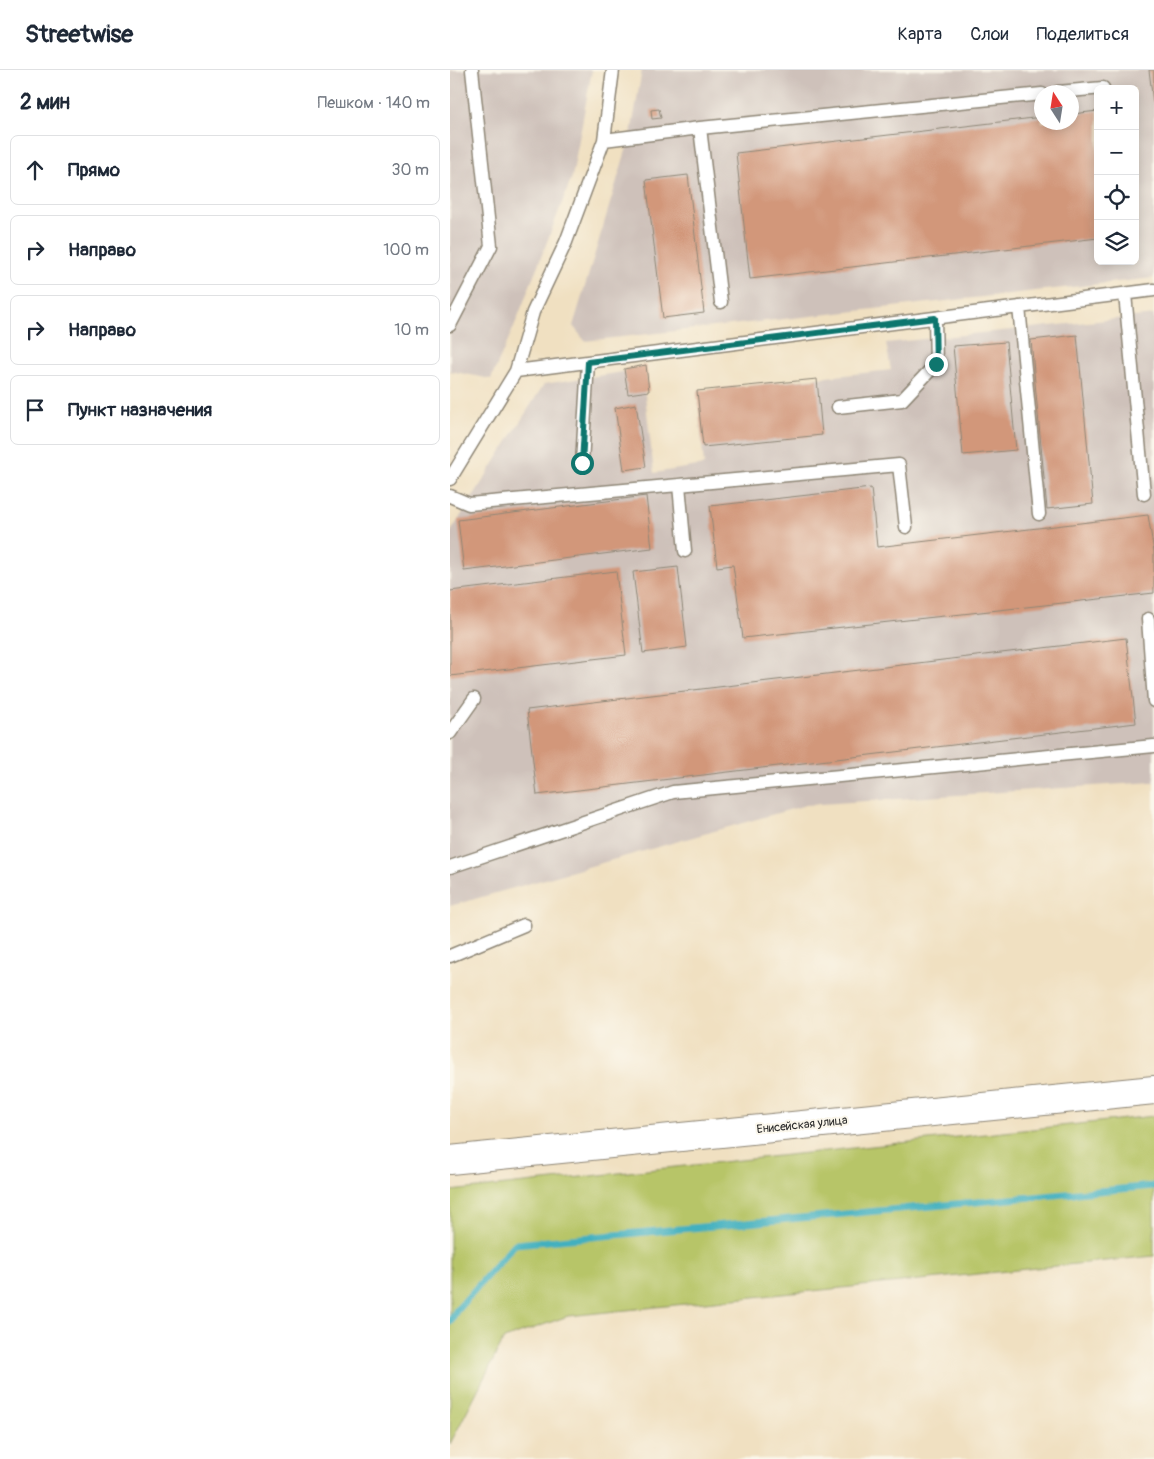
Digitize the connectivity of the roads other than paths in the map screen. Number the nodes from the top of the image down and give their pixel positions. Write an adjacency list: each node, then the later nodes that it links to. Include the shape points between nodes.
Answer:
1 (472, 70): 13 (lane, via 492,246)
2 (613, 70): 7 (lane)
3 (1094, 89): 4 (lane)
4 (1079, 90)
5 (1034, 95): 6 (lane)
6 (700, 128): 7 (lane); 10 (lane)
7 (604, 140): 15 (lane, via 566,242 533,312)
8 (1154, 290): 9 (lane)
9 (1125, 294): 11 (lane); 20 (lane)
10 (721, 302)
11 (1019, 307): 12 (lane); 22 (lane)
12 (935, 318): 14 (lane); 16 (lane, via 936,364 902,400)
13 (450, 325)
14 (588, 362): 15 (lane); 17 (lane)
15 (516, 371): 18 (lane)
16 (838, 407)
17 (582, 463)
18 (450, 479)
19 (680, 485): 21 (lane, via 469,504); 23 (lane, via 899,465); 24 (lane)
20 (1144, 494)
21 (450, 496)
22 (1039, 514)
23 (906, 527)
24 (685, 551)
25 (1148, 618): 27 (lane)
26 (474, 699): 28 (lane)
27 (1154, 701)
28 (450, 733)
29 (1154, 746): 30 (lane, via 673,792)
30 (450, 867)
31 (524, 925): 32 (lane)
32 (450, 956)
33 (1154, 1090): 34 (street, Енисейская улица)
34 (450, 1160)

